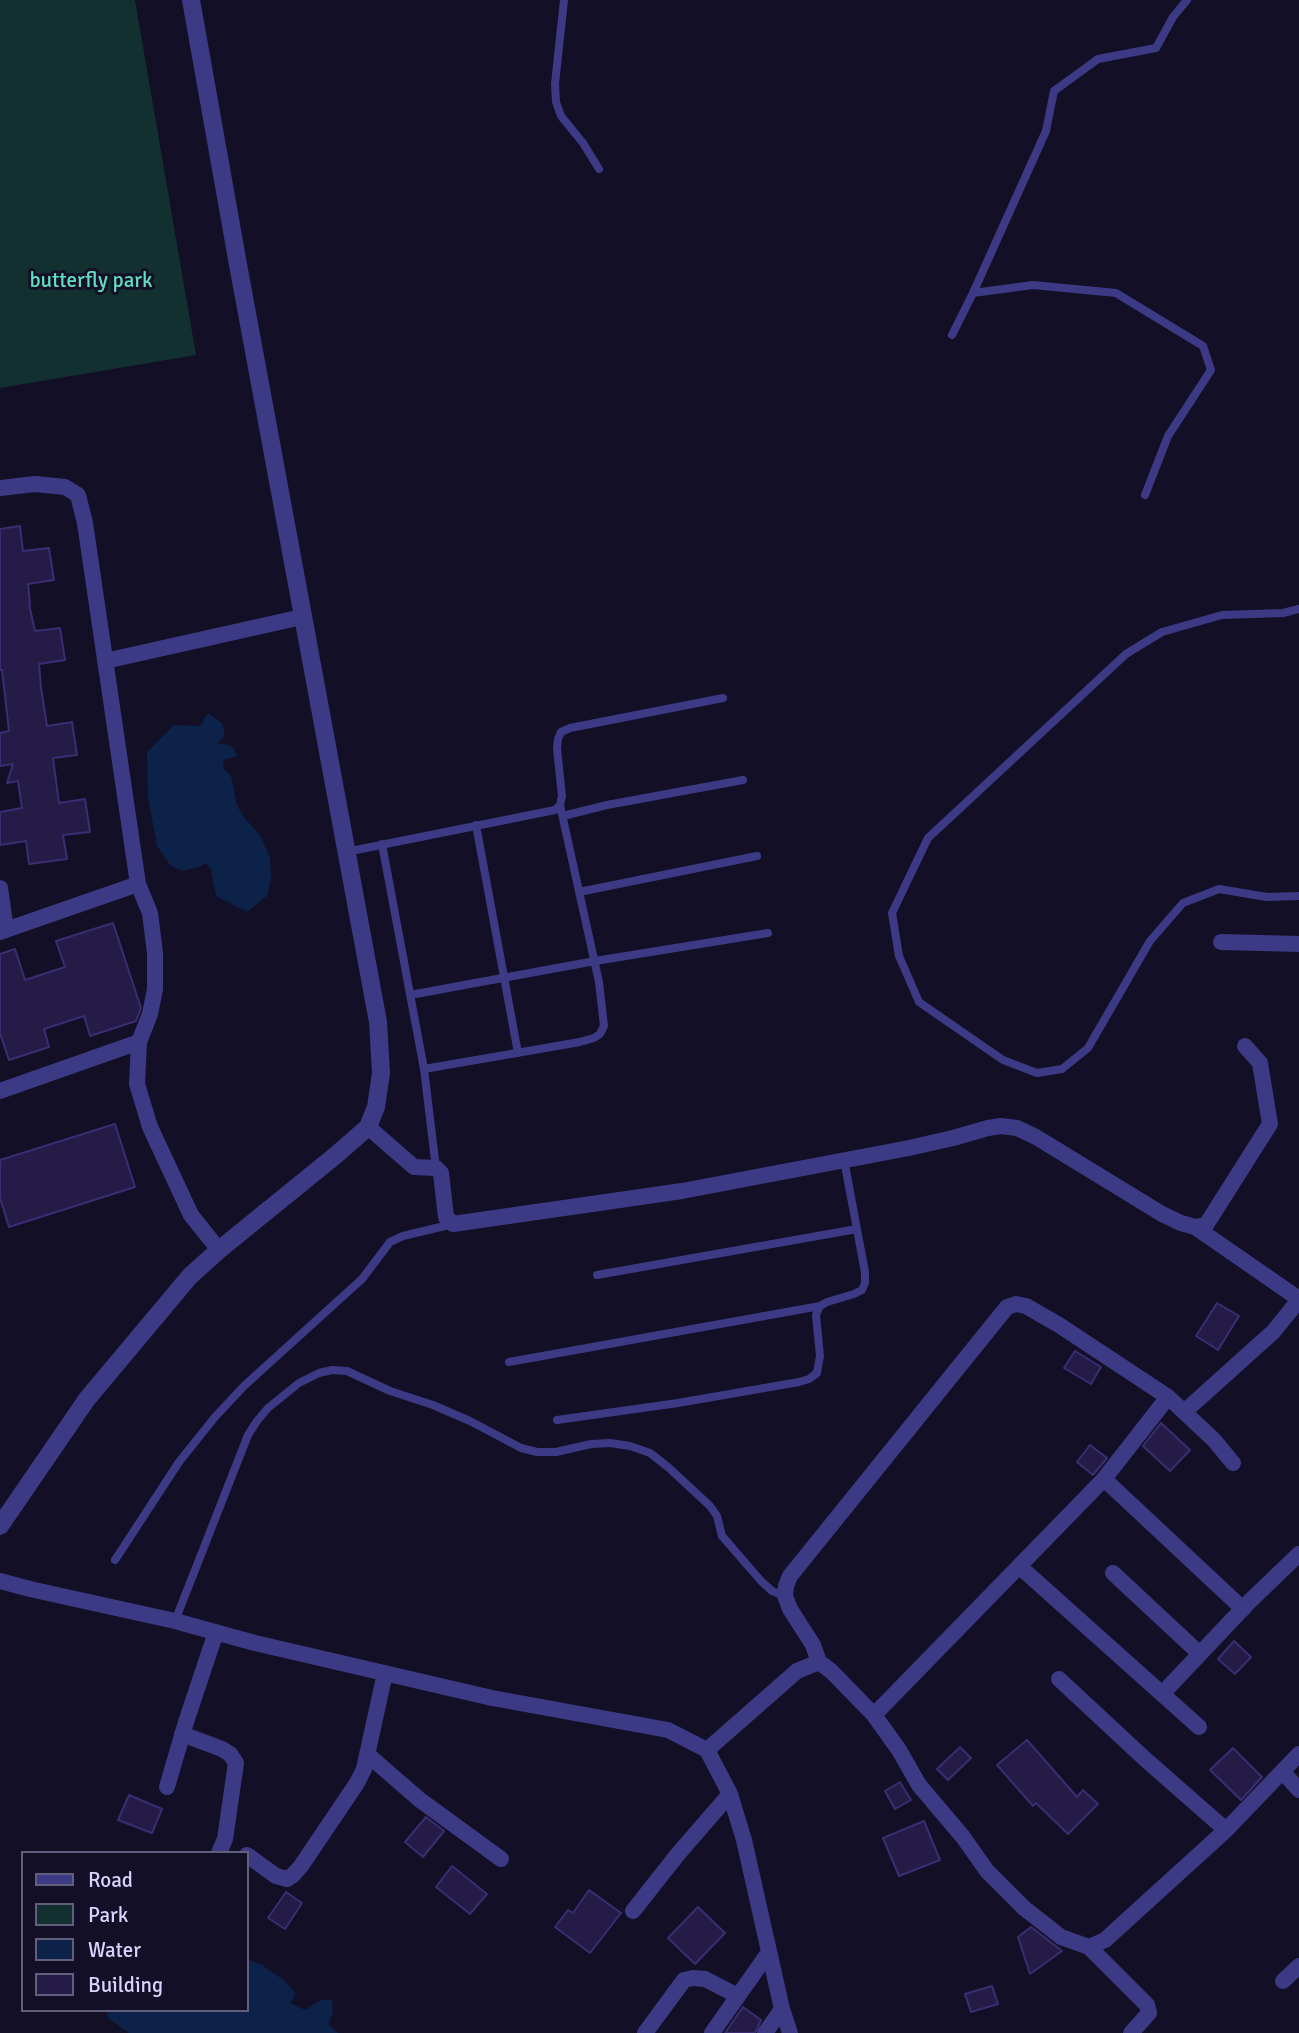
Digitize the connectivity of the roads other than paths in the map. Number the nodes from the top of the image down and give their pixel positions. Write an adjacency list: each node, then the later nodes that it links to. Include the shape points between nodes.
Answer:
1 (191, 0): 10 (street)
2 (564, 0): 4 (lane, via 556,102)
3 (1187, 0): 5 (lane, via 1156,48 1098,59 1054,91 1046,131)
4 (599, 169)
5 (973, 293): 6 (lane); 8 (lane, via 1033,285 1116,293 1203,346 1211,370 1168,436)
6 (952, 335)
7 (0, 488): 11 (street, via 35,484 65,487 78,495)
8 (1145, 495)
9 (1299, 609): 23 (lane, via 1222,615 1191,623 1162,632 1126,654 928,838 892,913 899,956 919,1002 1003,1060 1037,1073 1062,1069 1088,1048 1150,941 1183,903 1219,889 1266,897)
10 (302, 617): 11 (street); 18 (street)
11 (105, 661): 20 (street)
12 (723, 698): 14 (lane, via 561,732 557,750)
13 (743, 780): 15 (lane)
14 (560, 805): 15 (lane); 16 (lane, via 543,814)
15 (563, 816): 22 (lane)
16 (476, 825): 17 (lane); 29 (lane)
17 (382, 844): 18 (lane); 30 (lane)
18 (346, 852): 36 (street, via 381,1052 376,1107)
19 (757, 856): 22 (lane)
20 (138, 884): 24 (street); 31 (street, via 150,913 155,953 155,989)
21 (0, 888): 24 (street)
22 (579, 892): 28 (lane)
23 (1299, 896)
24 (3, 931)
25 (768, 933): 28 (lane)
26 (1221, 942): 27 (street)
27 (1299, 944)
28 (594, 961): 29 (lane); 33 (lane, via 603,1011 600,1034)
29 (504, 979): 30 (lane); 33 (lane)
30 (410, 995): 34 (lane)
31 (139, 1042): 35 (street); 42 (street, via 137,1084 150,1126 191,1215)
32 (1245, 1046): 40 (street, via 1260,1063 1269,1124 1206,1225)
33 (518, 1053): 34 (lane)
34 (424, 1069): 38 (lane)
35 (0, 1091)
36 (368, 1127): 38 (street, via 414,1167); 42 (street)
37 (844, 1160): 39 (street, via 682,1191); 40 (street, via 988,1128 1017,1128 1162,1214); 41 (lane)
38 (436, 1168): 39 (street, via 441,1173 446,1217)
39 (453, 1224): 54 (lane, via 390,1242 362,1279 244,1386 179,1462)
40 (1195, 1227): 44 (street)
41 (857, 1229): 43 (lane); 45 (lane, via 865,1272 862,1290)
42 (219, 1250): 52 (street, via 190,1276 105,1375)
43 (597, 1276)
44 (1299, 1300): 48 (street, via 1273,1332)
45 (820, 1306): 46 (lane); 49 (lane, via 816,1315 820,1365 809,1379)
46 (509, 1362)
47 (1168, 1397): 48 (street); 51 (street); 58 (street, via 1026,1306 1007,1307 790,1576)
48 (1184, 1412): 50 (street)
49 (557, 1420)
50 (1233, 1463)
51 (1104, 1479): 55 (street); 59 (street)
52 (0, 1526)
53 (1299, 1554): 59 (street)
54 (115, 1560)
55 (1019, 1566): 66 (street); 67 (street)
56 (1114, 1573): 62 (street)
57 (0, 1581): 60 (street)
58 (785, 1596): 60 (lane, via 761,1581 722,1536 717,1516 705,1501 650,1454 610,1443 556,1452 521,1448 433,1405 347,1371 332,1370 299,1382 257,1420); 63 (street)
59 (1243, 1609): 62 (street)
60 (175, 1621): 61 (street)
61 (216, 1632): 64 (street); 69 (street)
62 (1200, 1654): 66 (street)
63 (819, 1662): 67 (street); 70 (street, via 797,1671)
64 (385, 1673): 70 (street, via 668,1730); 71 (street)
65 (1059, 1679): 77 (street)
66 (1162, 1694): 68 (street)
67 (874, 1715): 82 (street, via 919,1785 987,1871 1061,1937)
68 (1199, 1727)
69 (182, 1734): 74 (street); 78 (street, via 222,1749 236,1763)
70 (706, 1750): 76 (street)
71 (368, 1754): 79 (street, via 357,1783 293,1875 287,1879 276,1876); 80 (street, via 420,1800)
72 (1299, 1754): 73 (street)
73 (1283, 1772): 75 (street); 77 (street)
74 (167, 1787)
75 (1299, 1790)
76 (730, 1794): 81 (street); 83 (street)
77 (1226, 1830): 82 (street, via 1105,1940)
78 (222, 1846)
79 (248, 1856)
80 (501, 1859)
81 (634, 1911)
82 (1088, 1947): 92 (street, via 1147,2006 1149,2013)
83 (769, 1952): 86 (street); 87 (street)
84 (1299, 1966): 85 (street)
85 (1283, 1981)
86 (738, 1996): 88 (street, via 705,1979 684,1980); 89 (street)
87 (782, 2009): 90 (street); 91 (street)
88 (645, 2033)
89 (712, 2033)
90 (765, 2033)
91 (790, 2033)
92 (1131, 2033)

